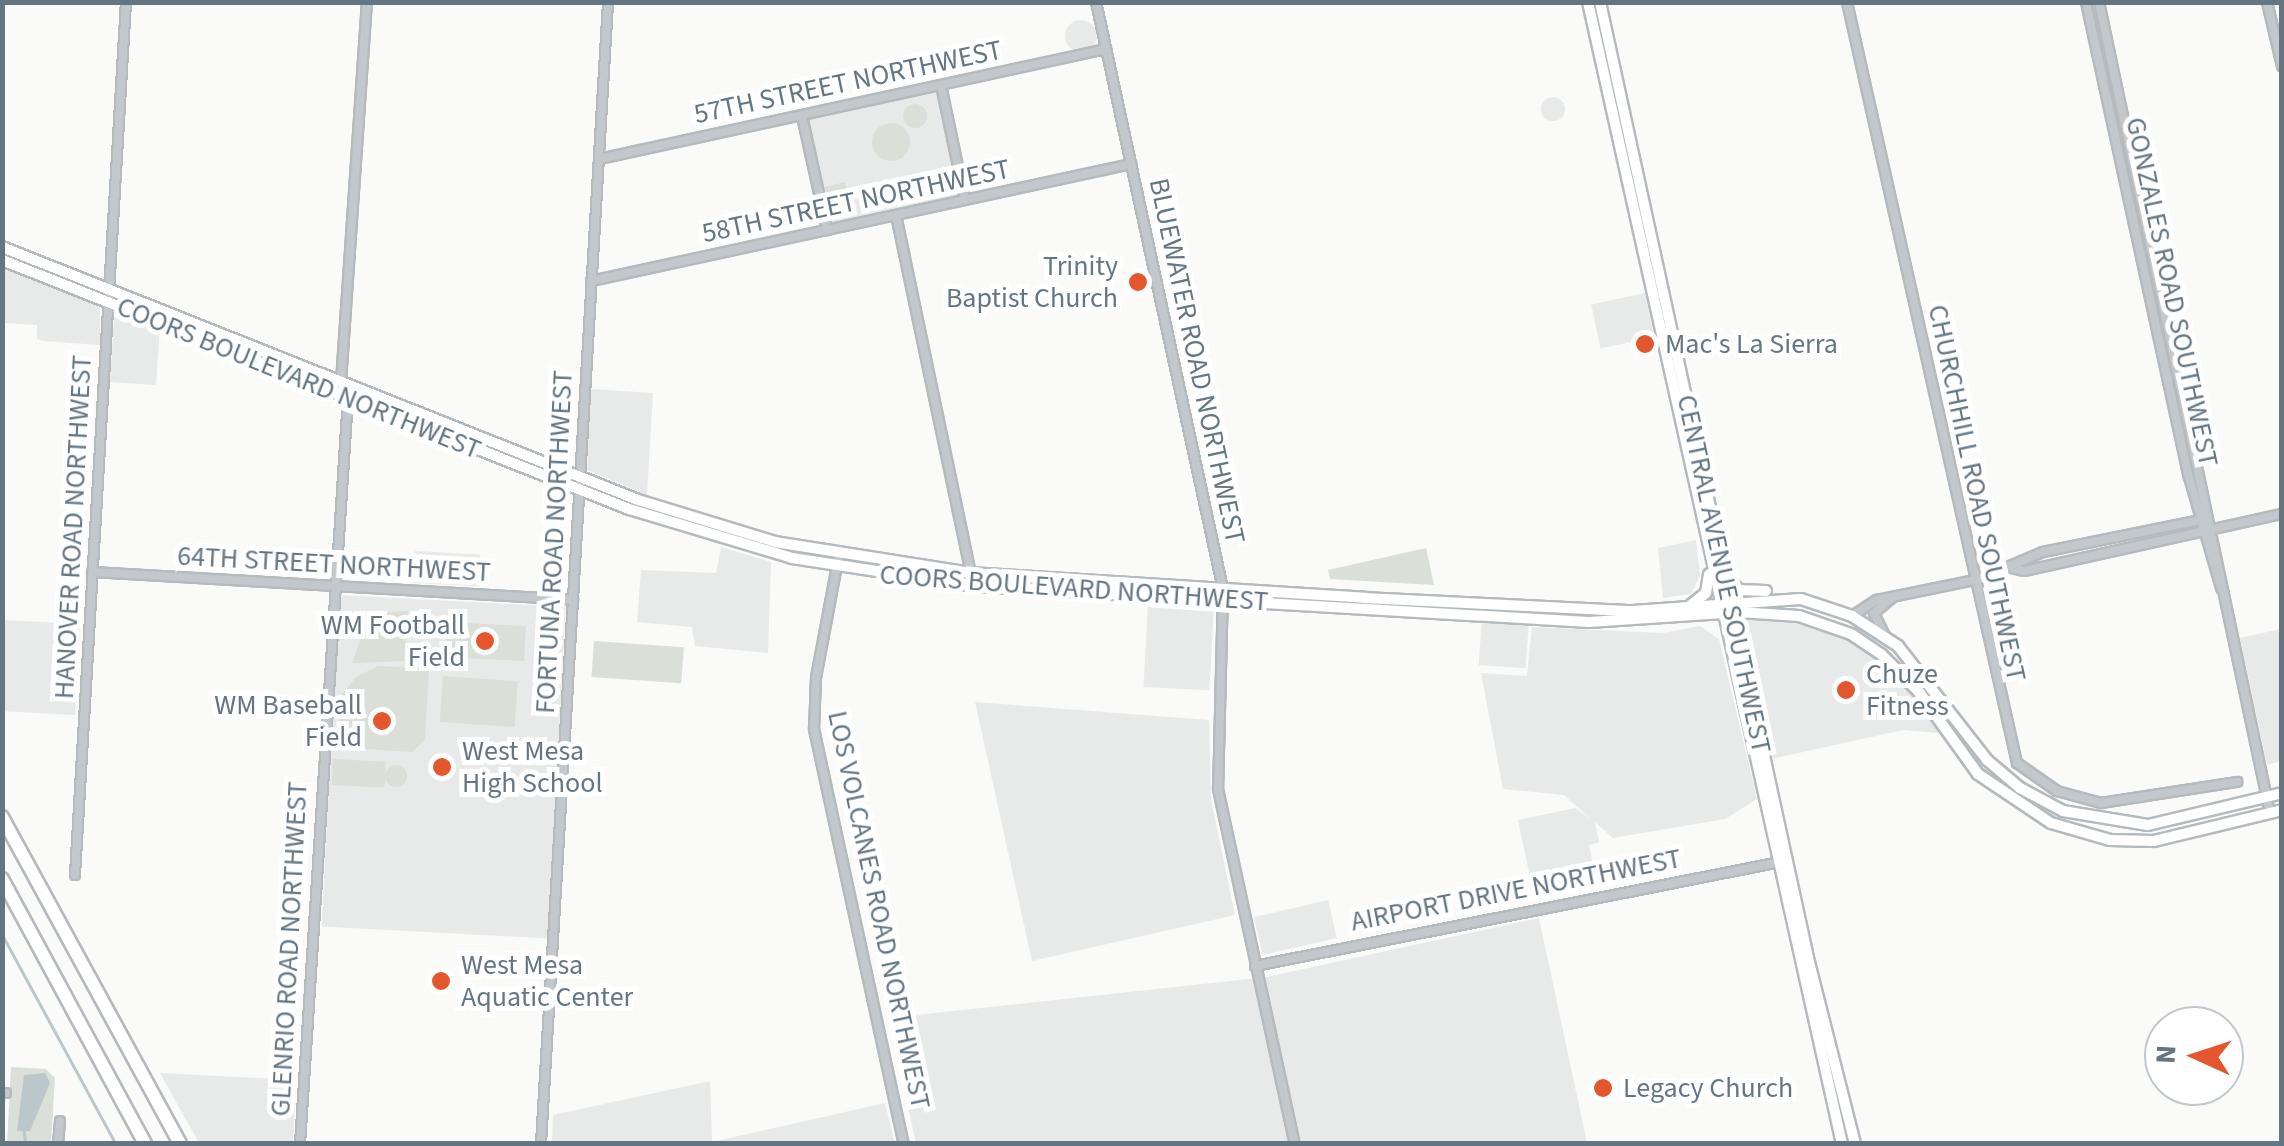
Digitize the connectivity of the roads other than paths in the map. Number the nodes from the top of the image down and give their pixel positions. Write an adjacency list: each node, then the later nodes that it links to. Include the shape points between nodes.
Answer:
1 (126, 2): 23 (street, HANOVER ROAD NORTHWEST)
2 (367, 2): 27 (street)
3 (608, 2): 15 (street, FORTUNA ROAD NORTHWEST)
4 (1096, 2): 11 (street, BLUEWATER ROAD NORTHWEST)
5 (1588, 2): 39 (main road)
6 (1600, 2): 43 (main road, CENTRAL AVENUE SOUTHWEST)
7 (1847, 2): 45 (street, CHURCHHILL ROAD SOUTHWEST)
8 (2086, 2): 33 (street, GONZALES ROAD SOUTHWEST)
9 (2099, 2): 36 (street, GONZALES ROAD SOUTHWEST)
10 (2267, 2): 12 (street)
11 (1106, 49): 13 (street, 57TH STREET NORTHWEST); 16 (street, BLUEWATER ROAD NORTHWEST)
12 (2282, 66)
13 (941, 85): 14 (street, 57TH STREET NORTHWEST); 17 (street)
14 (802, 116): 15 (street, 57TH STREET NORTHWEST); 19 (street)
15 (598, 159): 22 (street, FORTUNA ROAD NORTHWEST)
16 (1131, 164): 17 (street, 58TH STREET NORTHWEST); 47 (street, BLUEWATER ROAD NORTHWEST)
17 (965, 200): 18 (street, 58TH STREET NORTHWEST)
18 (896, 215): 19 (street, 58TH STREET NORTHWEST); 44 (street)
19 (827, 230): 22 (street, 58TH STREET NORTHWEST)
20 (2, 248): 23 (main road, COORS BOULEVARD NORTHWEST)
21 (2, 260): 23 (main road, COORS BOULEVARD NORTHWEST)
22 (592, 282): 30 (street, FORTUNA ROAD NORTHWEST)
23 (109, 296): 24 (main road, COORS BOULEVARD NORTHWEST); 25 (main road, COORS BOULEVARD NORTHWEST); 42 (street, HANOVER ROAD NORTHWEST)
24 (179, 330): 25 (main road); 26 (main road, COORS BOULEVARD NORTHWEST)
25 (222, 334): 27 (main road, COORS BOULEVARD NORTHWEST)
26 (306, 381): 27 (main road); 28 (main road, COORS BOULEVARD NORTHWEST)
27 (341, 382): 29 (main road, COORS BOULEVARD NORTHWEST)
28 (348, 398): 29 (main road); 31 (main road, COORS BOULEVARD NORTHWEST); 46 (street, GLENRIO ROAD NORTHWEST)
29 (388, 401): 30 (main road, COORS BOULEVARD NORTHWEST)
30 (580, 477): 31 (street, FORTUNA ROAD NORTHWEST); 34 (main road, COORS BOULEVARD NORTHWEST)
31 (580, 490): 35 (main road, COORS BOULEVARD NORTHWEST); 50 (street, FORTUNA ROAD NORTHWEST)
32 (2282, 514): 36 (street)
33 (2199, 520): 36 (street); 41 (street, via 2043,552)
34 (711, 525): 35 (main road); 38 (main road, COORS BOULEVARD NORTHWEST)
35 (676, 526): 37 (main road, COORS BOULEVARD NORTHWEST)
36 (2207, 529): 41 (street, via 2024,571); 65 (street, GONZALES ROAD SOUTHWEST)
37 (734, 542): 38 (main road); 40 (main road, COORS BOULEVARD NORTHWEST)
38 (774, 542): 40 (main road, COORS BOULEVARD NORTHWEST)
39 (1710, 559): 54 (main road, via 1706,592); 55 (main road)
40 (838, 561): 44 (main road, COORS BOULEVARD NORTHWEST); 44 (main road, COORS BOULEVARD NORTHWEST, via 935,582); 81 (street, LOS VOLCANES ROAD NORTHWEST, via 814,730)
41 (2012, 568): 45 (street)
42 (92, 572): 46 (street, 64TH STREET NORTHWEST); 71 (street, HANOVER ROAD NORTHWEST)
43 (1726, 576): 48 (main road, via 1739,590); 53 (main road, CENTRAL AVENUE SOUTHWEST)
44 (973, 580): 47 (main road, COORS BOULEVARD NORTHWEST); 47 (main road, COORS BOULEVARD NORTHWEST, via 1014,576)
45 (1974, 580): 49 (street); 63 (street, CHURCHHILL ROAD SOUTHWEST, via 2009,745 2028,774 2101,804)
46 (334, 586): 50 (street, 64TH STREET NORTHWEST); 79 (street, GLENRIO ROAD NORTHWEST)
47 (1223, 595): 51 (main road, COORS BOULEVARD NORTHWEST); 56 (main road, COORS BOULEVARD NORTHWEST); 74 (street, BLUEWATER ROAD NORTHWEST, via 1218,790)
48 (1801, 598): 53 (main road); 58 (main road)
49 (1892, 598): 58 (street); 62 (street, via 1874,613)
50 (573, 600): 80 (street, FORTUNA ROAD NORTHWEST)
51 (1471, 602): 52 (main road, COORS BOULEVARD NORTHWEST); 56 (main road)
52 (1518, 606): 57 (main road); 59 (main road, COORS BOULEVARD NORTHWEST)
53 (1732, 606): 55 (main road); 69 (main road, via 1812,619 1868,644 1908,679 1978,774); 70 (main road, CENTRAL AVENUE SOUTHWEST)
54 (1686, 607): 55 (main road, COORS BOULEVARD NORTHWEST); 59 (main road, COORS BOULEVARD NORTHWEST)
55 (1719, 608): 60 (main road, COORS BOULEVARD NORTHWEST); 61 (main road)
56 (1426, 612): 57 (main road, COORS BOULEVARD NORTHWEST)
57 (1479, 615): 59 (main road, COORS BOULEVARD NORTHWEST)
58 (1852, 616): 62 (main road)
59 (1632, 617): 60 (main road, COORS BOULEVARD NORTHWEST)
60 (1695, 617): 61 (main road)
61 (1725, 635): 70 (main road)
62 (1886, 636): 66 (main road, via 1925,674 1987,760)
63 (2237, 782)
64 (2282, 793): 65 (main road)
65 (2266, 798): 66 (main road, via 2148,825); 67 (street, GONZALES ROAD SOUTHWEST)
66 (2063, 811): 69 (main road)
67 (2276, 812): 69 (main road, via 2140,842 2095,837)
68 (2, 816): 78 (highway)
69 (2039, 817)
70 (1781, 862): 73 (main road, CENTRAL AVENUE SOUTHWEST); 74 (street, AIRPORT DRIVE NORTHWEST)
71 (75, 875)
72 (2, 879): 77 (highway)
73 (1791, 908): 83 (main road); 84 (main road, CENTRAL AVENUE SOUTHWEST)
74 (1255, 966): 82 (street, BLUEWATER ROAD NORTHWEST)
75 (60, 1121): 76 (street)
76 (58, 1144)
77 (146, 1144)
78 (180, 1144)
79 (300, 1144)
80 (541, 1144)
81 (904, 1144)
82 (1296, 1144)
83 (1842, 1144)
84 (1856, 1144)

